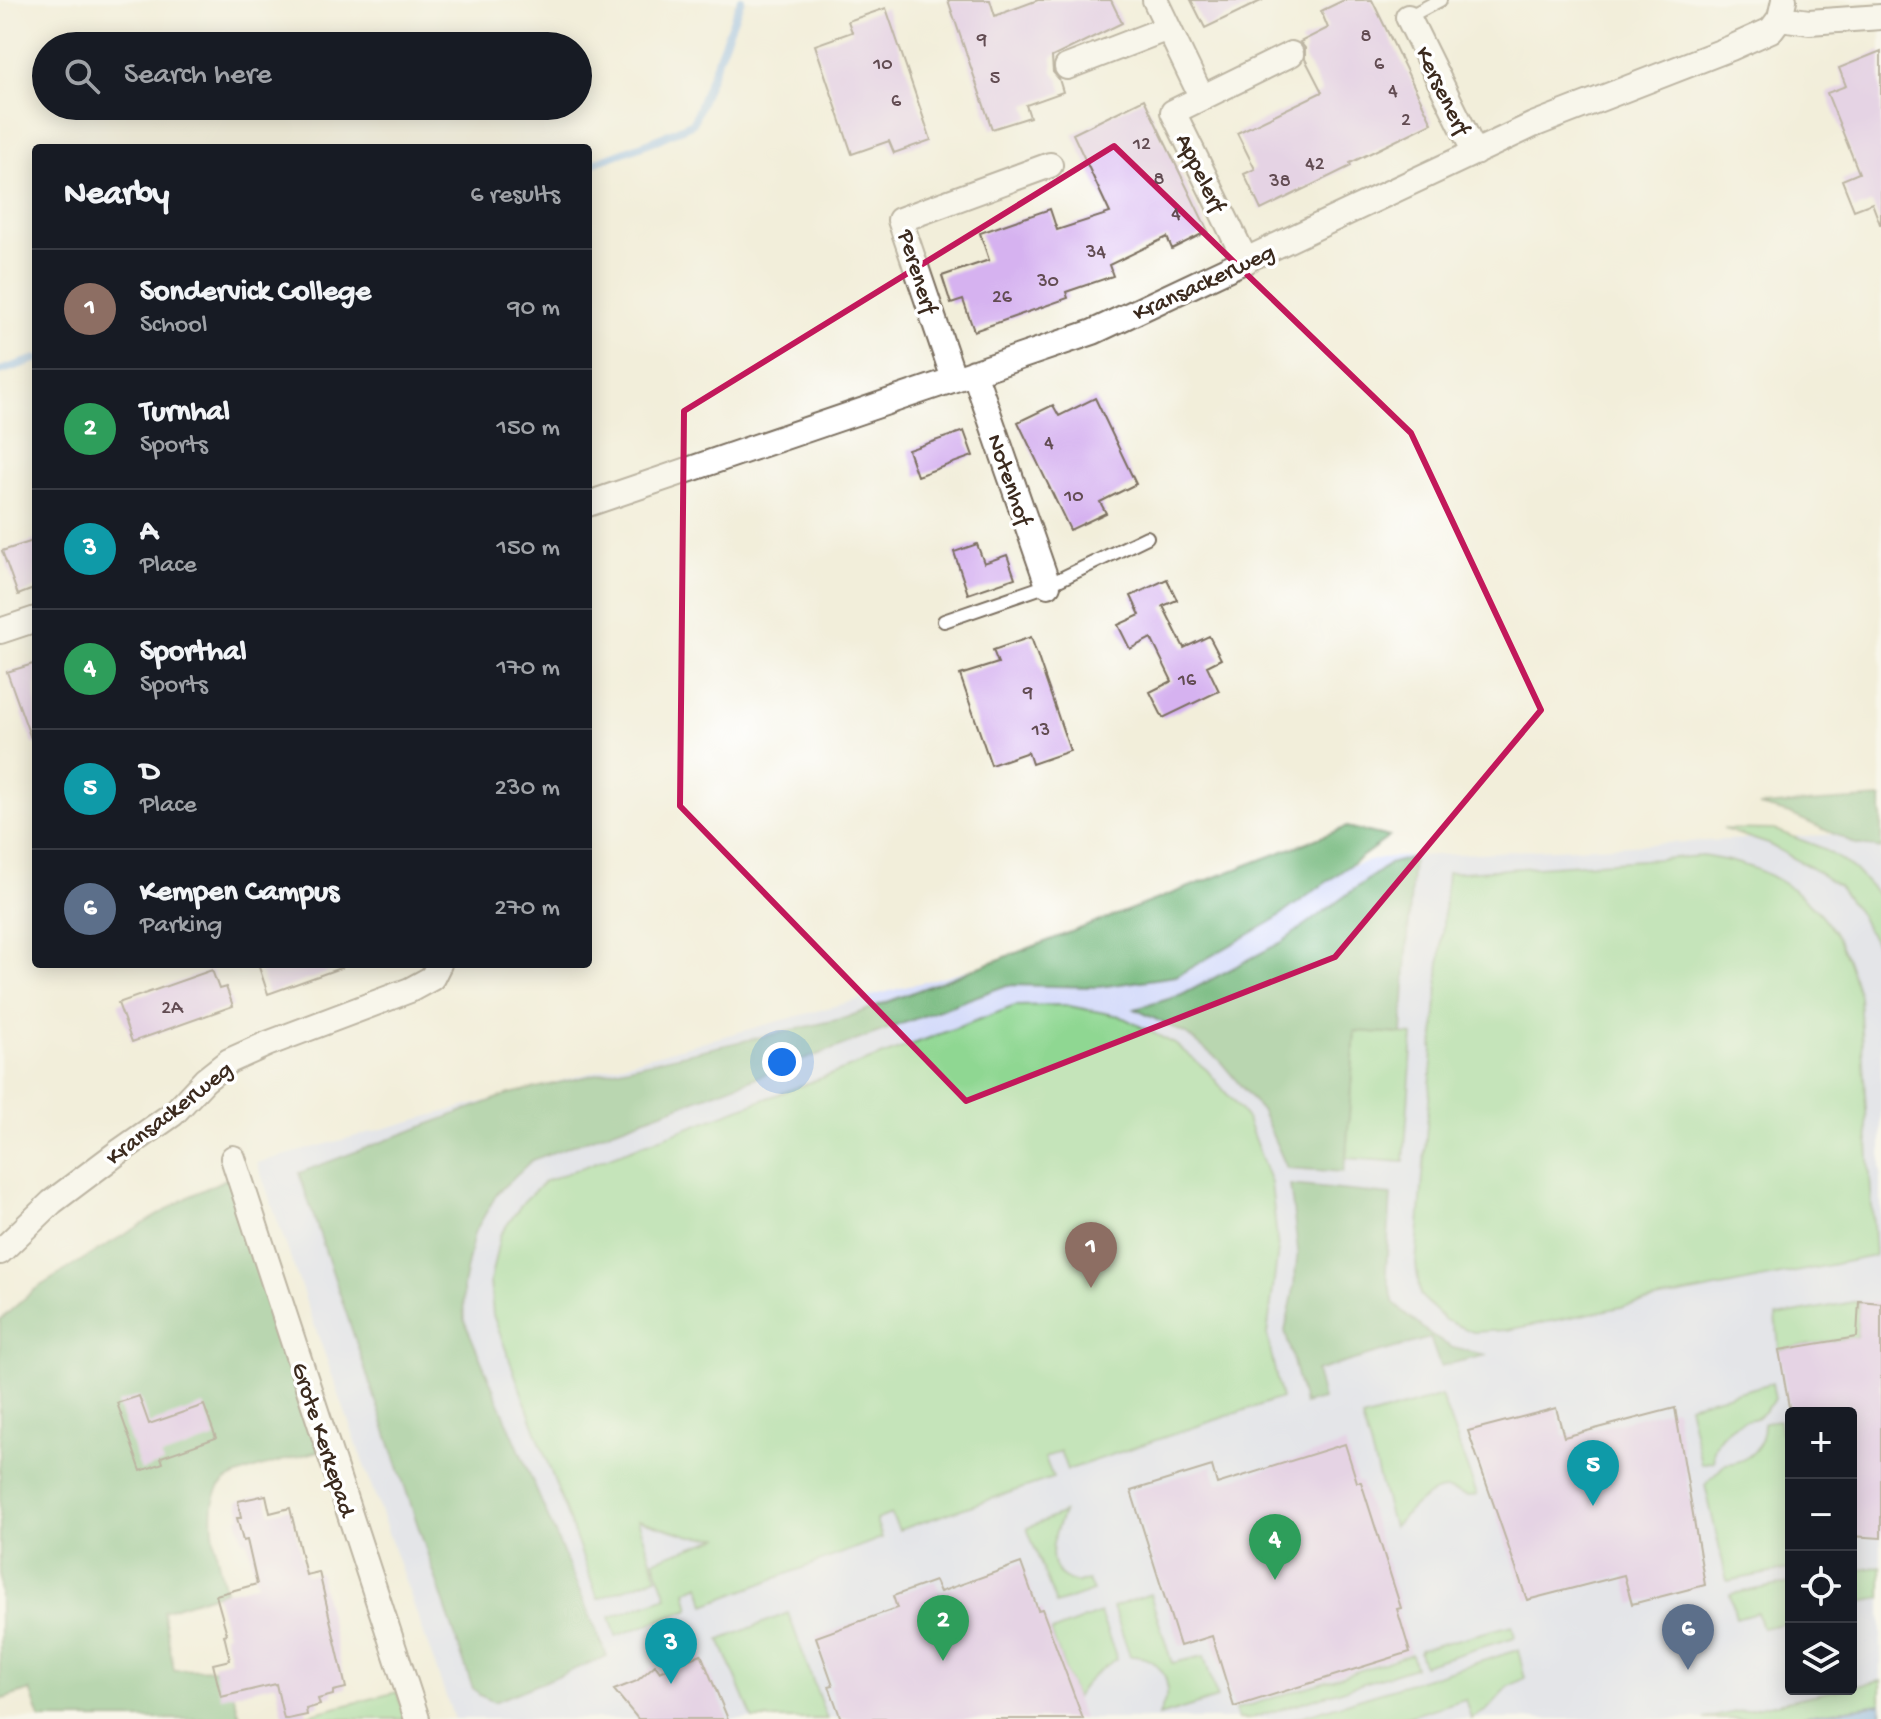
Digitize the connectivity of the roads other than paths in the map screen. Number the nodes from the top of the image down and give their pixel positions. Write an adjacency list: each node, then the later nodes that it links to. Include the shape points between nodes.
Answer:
1 (1155, 0): 6 (street, Appelerf)
2 (1440, 0): 4 (lane, Kersenerf)
3 (1782, 9): 5 (street, via 1809,22); 10 (street, Kransackerweg, via 1771,30)
4 (1408, 17): 10 (street, Kersenerf)
5 (1881, 17)
6 (1168, 28): 8 (street); 9 (street, Appelerf)
7 (1291, 54): 9 (street, Appelerf)
8 (1067, 67)
9 (1202, 98): 12 (street, Appelerf, via 1173,112)
10 (1475, 153): 12 (street, Kransackerweg)
11 (1050, 165): 13 (street, Perenerf, via 900,220)
12 (1246, 261): 13 (street, Kransackerweg, via 1093,332)
13 (964, 376): 14 (street, Kransackerweg); 16 (street, Notenhof)
14 (592, 503)
15 (1147, 537): 16 (lane)
16 (1048, 585): 18 (lane)
17 (32, 620): 19 (street)
18 (944, 621)
19 (0, 631)
20 (437, 968): 22 (street, Kransackerweg, via 432,978 410,990 229,1061 173,1114 52,1202)
21 (233, 1158): 23 (street, Grote Kerkepad)
22 (0, 1252)
23 (417, 1719)

